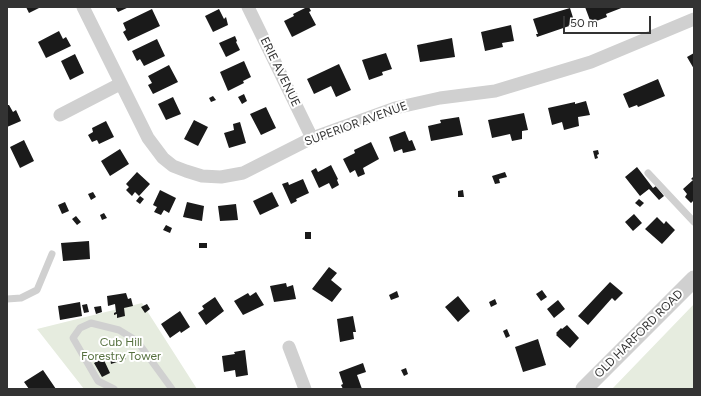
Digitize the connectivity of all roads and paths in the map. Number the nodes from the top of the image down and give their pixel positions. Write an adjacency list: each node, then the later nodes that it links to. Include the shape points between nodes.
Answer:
1 (83, 7): 4 (street, SUPERIOR AVENUE)
2 (248, 7): 6 (street, ERIE AVENUE)
3 (694, 19): 6 (street, SUPERIOR AVENUE, via 591,62 495,90 395,108)
4 (120, 84): 5 (street); 6 (street, SUPERIOR AVENUE, via 148,138 162,158 173,166 202,176 221,177 243,173)
5 (60, 115)
6 (312, 138)
7 (648, 172): 8 (lane)
8 (694, 222)
9 (52, 254): 11 (lane, via 37,290 20,298)
10 (694, 279): 13 (street, OLD HARFORD ROAD)
11 (7, 299)
12 (289, 346): 16 (street)
13 (591, 385)
14 (114, 389): 15 (lane, via 98,381 73,338 80,328 91,324 112,328 137,340)
15 (172, 389)
16 (305, 389)

